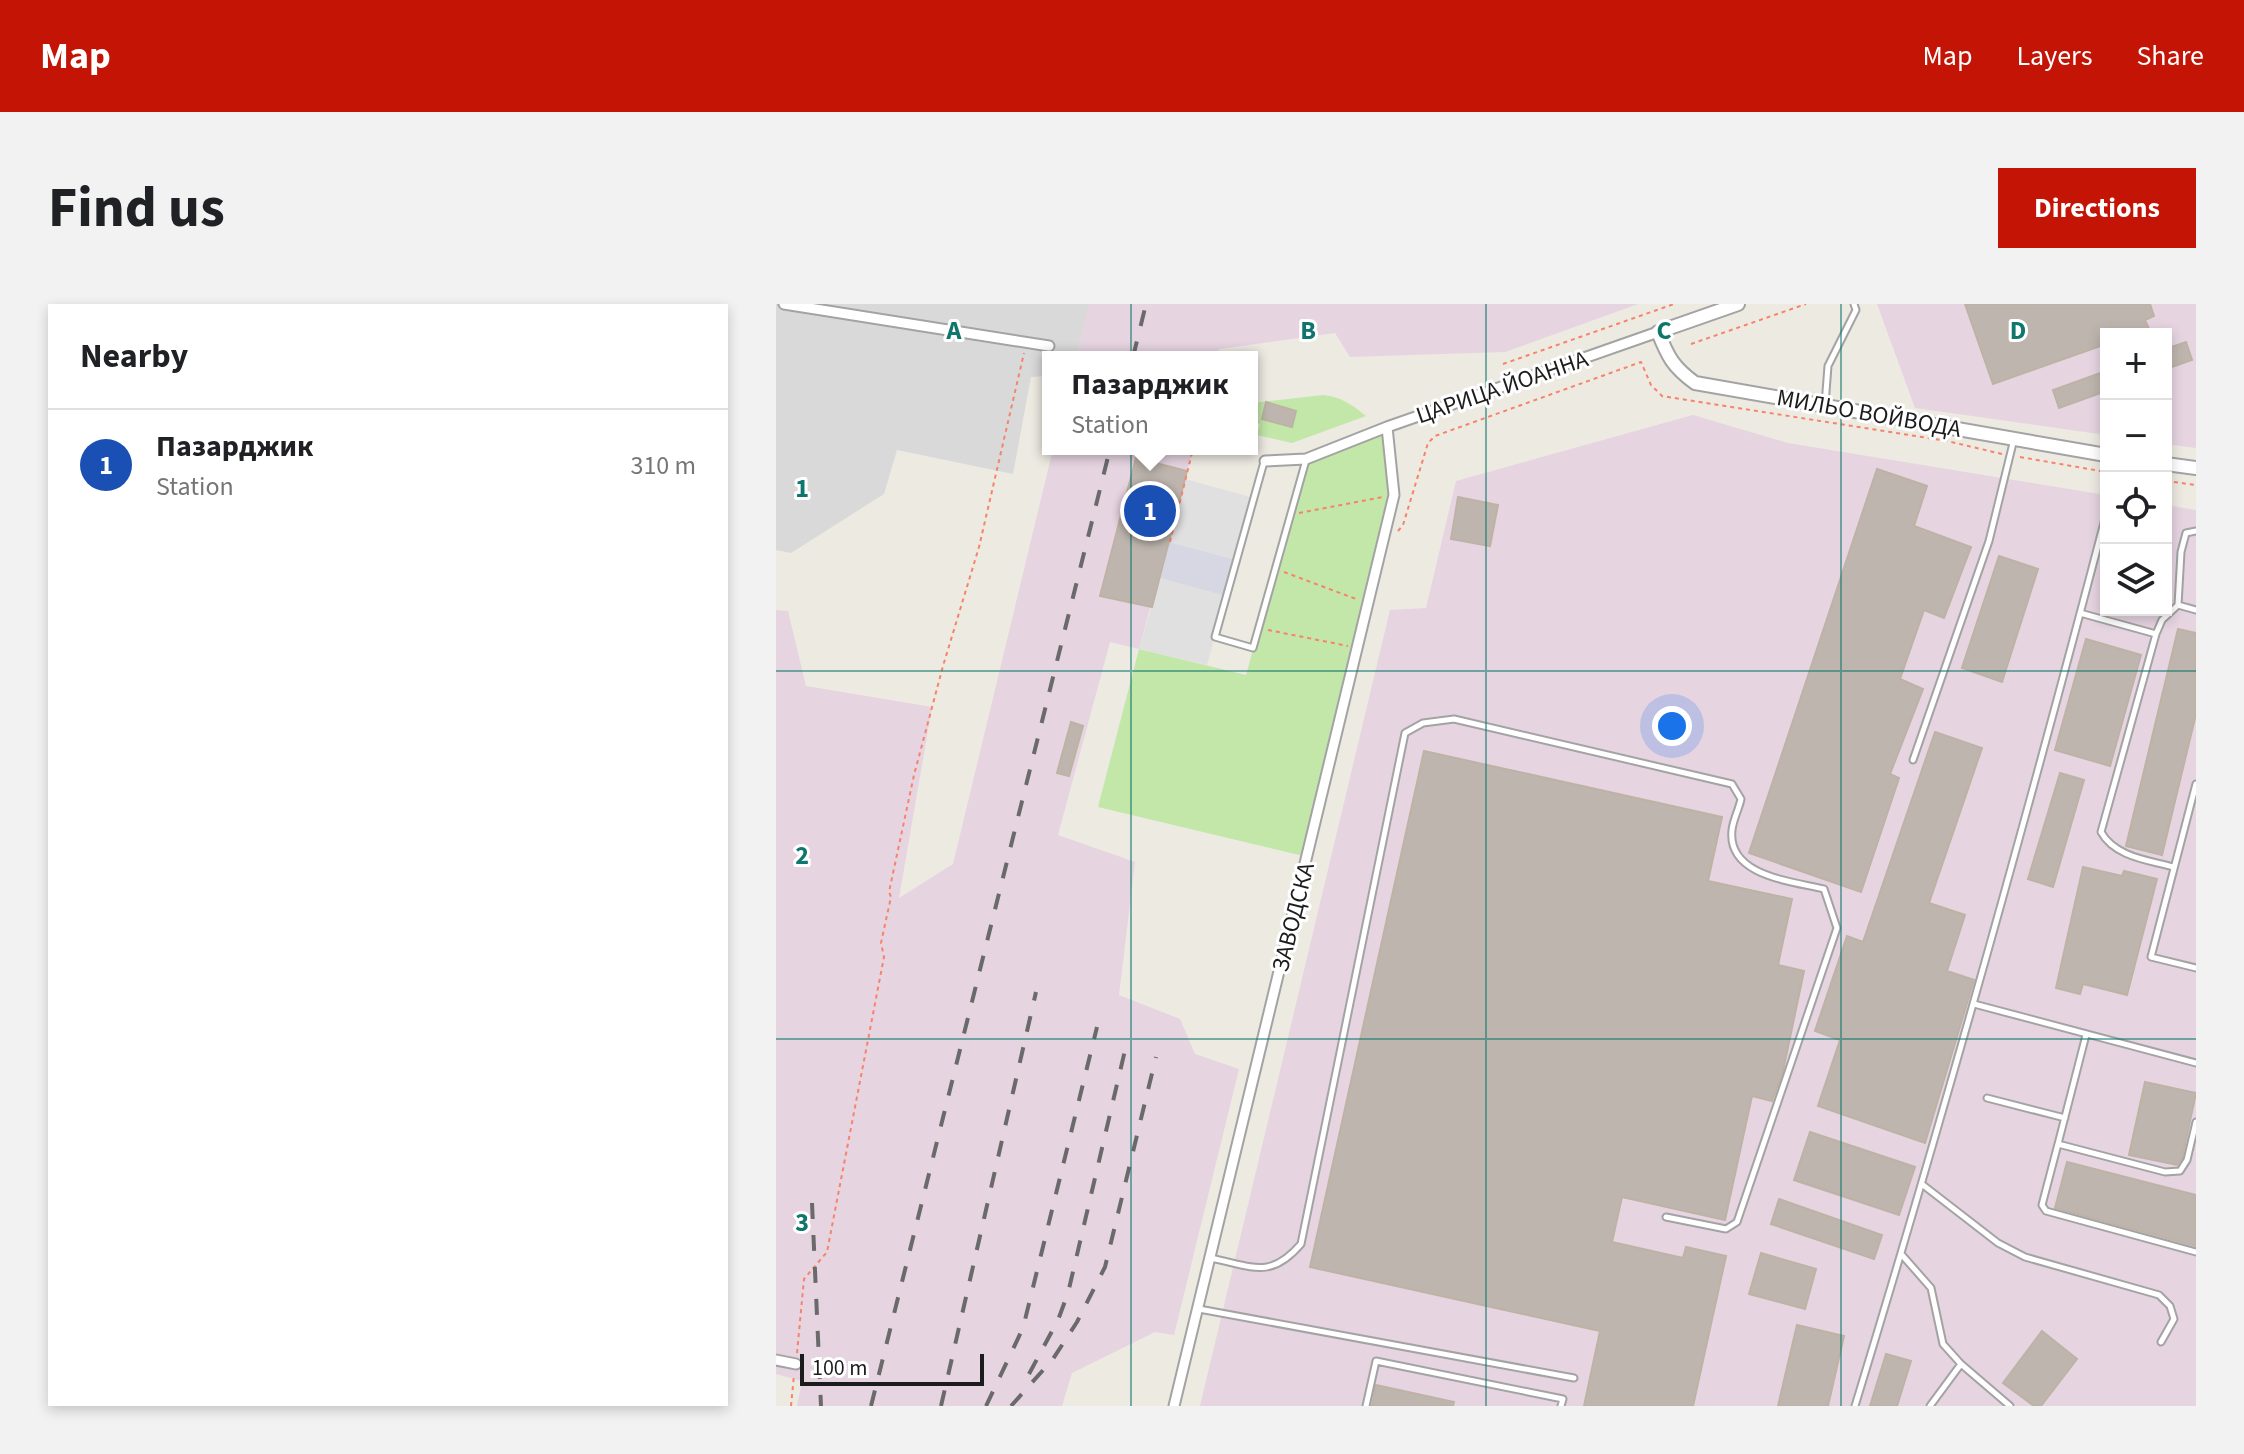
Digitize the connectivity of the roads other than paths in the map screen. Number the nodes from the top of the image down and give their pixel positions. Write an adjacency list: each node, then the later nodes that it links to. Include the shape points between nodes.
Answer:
1 (784, 304): 5 (street)
2 (1738, 304): 4 (street, ЦАРИЦА ЙОАННА)
3 (1854, 304): 6 (lane, via 1856,310 1828,366)
4 (1658, 332): 6 (street, МИЛЬО ВОЙВОДА, via 1678,371 1695,383); 7 (street, ЦАРИЦА ЙОАННА)
5 (1049, 346)
6 (1825, 406): 8 (street, МИЛЬО ВОЙВОДА)
7 (1387, 427): 10 (street, ЦАРИЦА ЙОАННА); 35 (street, ЗАВОДСКА, via 1394,495)
8 (2014, 438): 9 (street, МИЛЬО ВОЙВОДА); 20 (lane, via 1989,541)
9 (2100, 454)
10 (1306, 459): 11 (street, ЦАРИЦА ЙОАННА); 11 (lane, via 1253,648 1215,637)
11 (1265, 461)
12 (2172, 465): 13 (street)
13 (2196, 468)
14 (2196, 531): 16 (lane, via 2186,533 2181,552)
15 (2100, 538): 18 (lane)
16 (2178, 605): 17 (lane); 19 (lane)
17 (2196, 610)
18 (2080, 613): 19 (lane); 24 (lane)
19 (2156, 634): 22 (lane, via 2101,832 2118,851)
20 (1913, 760)
21 (2196, 784): 22 (lane)
22 (2173, 867): 23 (lane, via 2151,957)
23 (2196, 968)
24 (1974, 1004): 25 (lane); 31 (lane)
25 (2086, 1035): 26 (lane); 28 (lane)
26 (2196, 1063)
27 (1987, 1098): 28 (lane)
28 (2065, 1118): 30 (lane)
29 (2196, 1122): 30 (lane, via 2180,1171 2165,1172)
30 (2058, 1144): 33 (lane, via 2042,1205 2046,1211)
31 (1923, 1185): 34 (lane); 37 (lane, via 1998,1243 2025,1257 2159,1295 2174,1319)
32 (1666, 1217): 35 (lane, via 1726,1229 1737,1222 1837,928 1824,889 1755,872 1735,851 1732,830 1741,799 1732,784 1454,719 1423,723 1405,733 1301,1244 1287,1260 1267,1269)
33 (2196, 1252)
34 (1901, 1254): 40 (lane, via 1931,1288 1943,1344); 45 (lane)
35 (1210, 1258): 36 (street, ЗАВОДСКА)
36 (1198, 1309): 41 (lane); 42 (street, ЗАВОДСКА)
37 (2161, 1342)
38 (776, 1360): 39 (street)
39 (796, 1364)
40 (1961, 1364): 46 (lane); 47 (lane)
41 (1574, 1378)
42 (1174, 1406)
43 (1366, 1406): 44 (lane, via 1376,1361 1563,1399)
44 (1561, 1406)
45 (1855, 1406)
46 (1930, 1406)
47 (2010, 1406)

